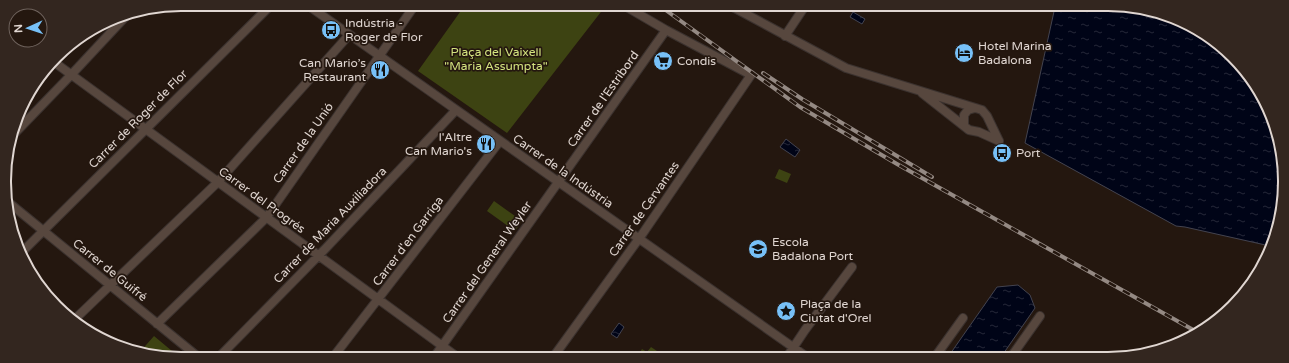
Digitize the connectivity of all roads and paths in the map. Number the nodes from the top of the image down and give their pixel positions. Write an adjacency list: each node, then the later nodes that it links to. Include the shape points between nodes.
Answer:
1 (265, 11): 20 (street, Carrer de Roger de Flor)
2 (316, 11): 9 (street, Carrer de la Indústria)
3 (411, 11): 11 (street, Carrer de la Unió)
4 (634, 11): 8 (street)
5 (741, 11): 10 (street)
6 (802, 11): 10 (street)
7 (119, 23): 13 (street)
8 (666, 30): 24 (street, Carrer de l'Estribord); 28 (street, Carrer de Cervantes, via 751,75)
9 (349, 35): 11 (street, Carrer de la Indústria); 23 (street)
10 (785, 36): 14 (street, via 846,68)
11 (379, 56): 16 (street, Carrer de la Indústria); 26 (street, Carrer de la Unió)
12 (57, 65): 13 (street, Carrer del Progrés)
13 (71, 75): 19 (street); 20 (street, Carrer del Progrés)
14 (918, 90): 15 (street); 18 (street)
15 (975, 108): 17 (street, via 982,110); 18 (street, via 968,110 964,115)
16 (456, 110): 22 (street, Carrer de la Indústria); 30 (street, Carrer de Maria Auxiliadora)
17 (986, 116): 21 (street, via 986,125); 21 (street, via 999,141)
18 (964, 126): 21 (street)
19 (20, 128)
20 (145, 129): 23 (street, Carrer del Progrés); 27 (street, Carrer de Roger de Flor)
21 (979, 132)
22 (500, 141): 24 (street, Carrer de la Indústria); 33 (street, Carrer d'en Garriga)
23 (218, 182): 26 (street, Carrer del Progrés); 32 (street)
24 (558, 182): 28 (street, Carrer de la Indústria); 38 (street, Carrer del General Weyler)
25 (12, 206): 27 (street, Carrer de Guifré)
26 (266, 218): 30 (street, Carrer del Progrés); 37 (street, Carrer de la Unió)
27 (43, 231): 29 (street, Carrer de Roger de Flor); 32 (street, Carrer de Guifré)
28 (638, 239): 39 (street, Carrer de la Indústria); 45 (street, Carrer de Cervantes)
29 (25, 249)
30 (318, 256): 33 (street, Carrer del Progrés); 41 (street, Carrer de Maria Auxiliadora)
31 (852, 267): 39 (street)
32 (110, 285): 35 (street); 37 (street, Carrer de Guifré)
33 (378, 300): 38 (street, Carrer del Progrés); 42 (street, Carrer d'en Garriga)
34 (1040, 316): 49 (street)
35 (77, 317)
36 (963, 318): 48 (street)
37 (158, 324): 40 (street, Carrer de Guifré)
38 (442, 346): 43 (street, Carrer del General Weyler); 44 (street, Carrer del Progrés)
39 (793, 347): 46 (street); 47 (street, Carrer de la Indústria)
40 (193, 352)
41 (224, 352)
42 (337, 352)
43 (438, 352)
44 (450, 352)
45 (557, 352)
46 (790, 352)
47 (800, 352)
48 (939, 352)
49 (1015, 352)

